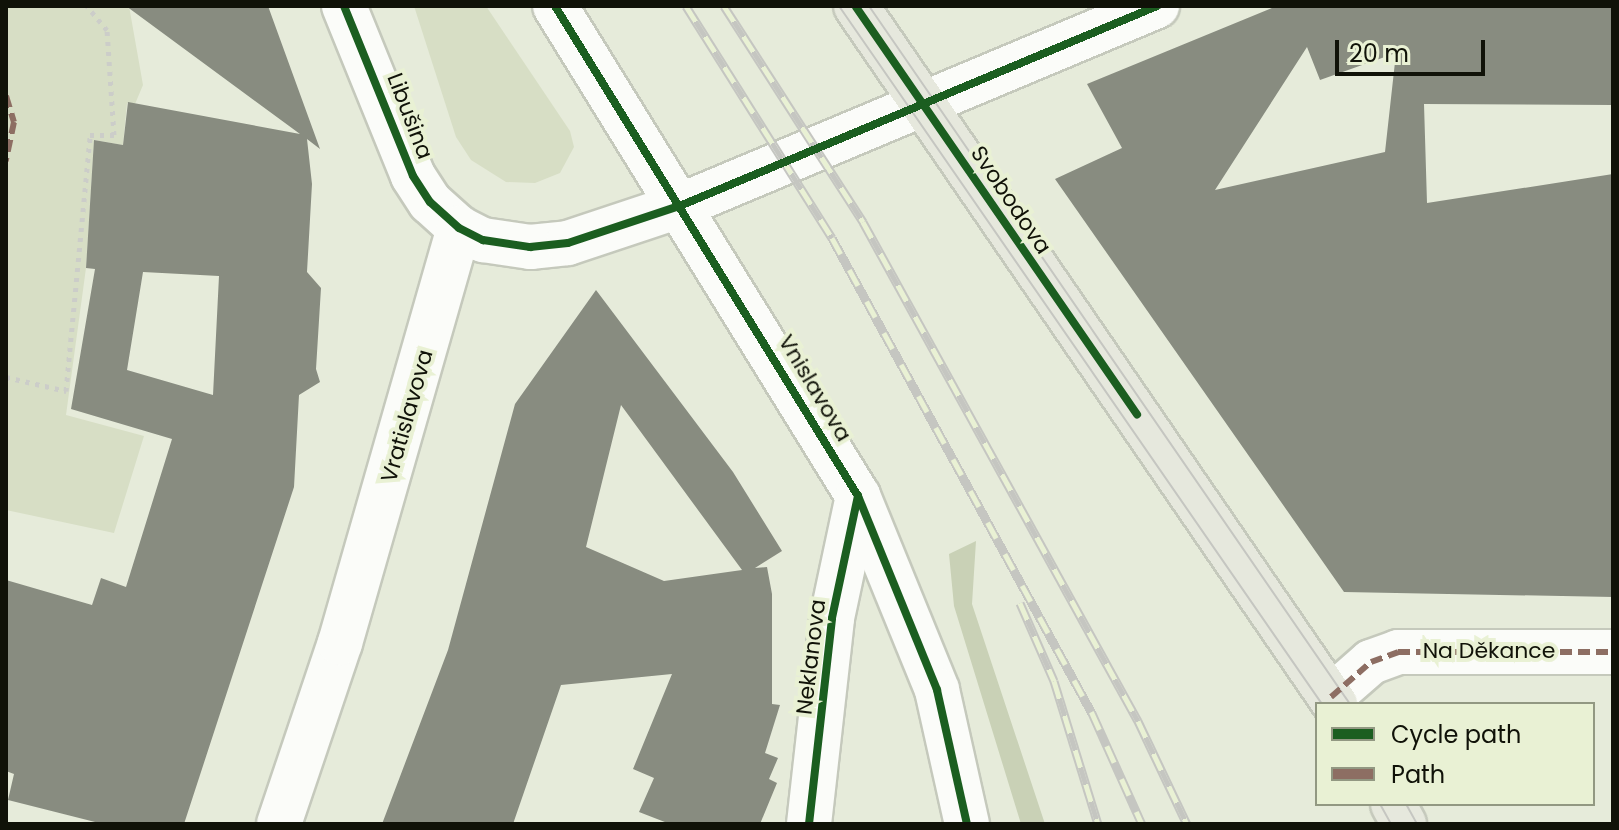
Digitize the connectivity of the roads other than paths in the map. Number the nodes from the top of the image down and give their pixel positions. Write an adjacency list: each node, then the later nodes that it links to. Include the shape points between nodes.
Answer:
1 (344, 6): 7 (street, Libušina, via 413,176 430,202)
2 (555, 6): 6 (street, Vnislavova)
3 (855, 6): 5 (main road, Svobodova)
4 (1157, 6): 5 (street)
5 (923, 104): 6 (street); 10 (main road, Svobodova)
6 (682, 205): 7 (street, via 568,243 530,247 483,240); 8 (street, Vnislavova)
7 (459, 228): 12 (street, Vratislavova, via 345,628)
8 (858, 496): 13 (street, Neklanova, via 832,618); 14 (street, Vnislavova, via 937,690)
9 (1613, 652): 10 (street, Na Děkance, via 1398,652 1371,662)
10 (1333, 701)
11 (1394, 806): 15 (main road)
12 (279, 824)
13 (809, 824)
14 (967, 824)
15 (1404, 824)

